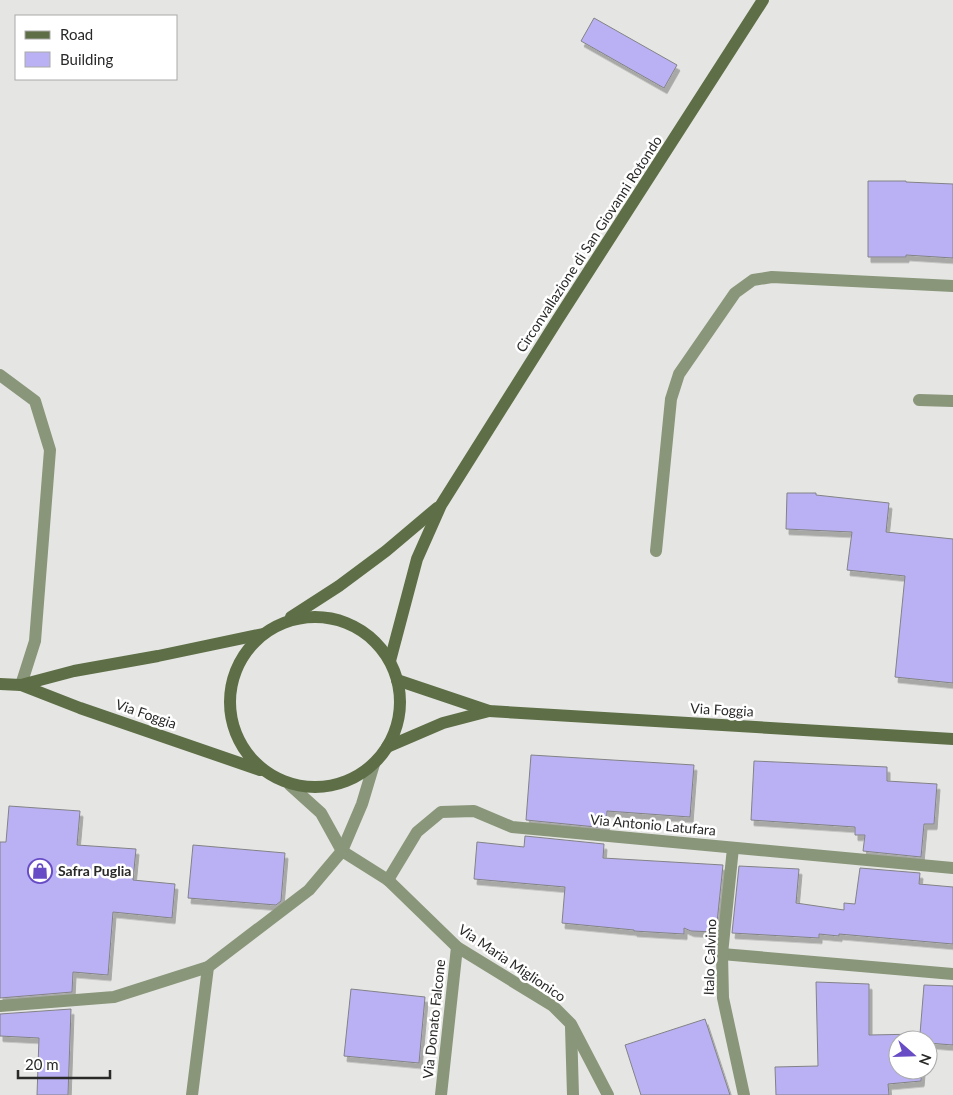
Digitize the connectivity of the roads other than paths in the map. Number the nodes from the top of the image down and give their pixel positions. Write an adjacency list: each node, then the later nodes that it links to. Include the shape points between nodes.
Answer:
1 (763, 0): 6 (main road, Circonvallazione di San Giovanni Rotondo)
2 (953, 286): 7 (street, via 772,277 753,280 735,293 679,374 671,399)
3 (0, 374): 13 (street, via 35,401 50,450 35,641)
4 (919, 400): 5 (street)
5 (953, 401)
6 (441, 504): 8 (main road, Circonvallazione di San Giovanni Rotondo, via 339,586); 10 (main road, Circonvallazione di San Giovanni Rotondo, via 417,559)
7 (656, 550)
8 (279, 624): 9 (main road, Via Foggia); 10 (main road, Via Foggia, via 304,617 329,618 345,623 374,641)
9 (263, 634): 13 (main road, Via Foggia, via 74,671); 18 (main road, Via Foggia, via 245,652 233,676 229,702 233,728 240,744)
10 (390, 661): 11 (main road, Via Foggia)
11 (397, 680): 14 (main road, Via Foggia); 16 (main road, Via Foggia, via 400,703 397,726)
12 (0, 684): 13 (main road, Via Foggia)
13 (21, 685): 18 (main road, Via Foggia)
14 (489, 711): 15 (main road, Via Foggia); 16 (main road, Via Foggia, via 443,723)
15 (953, 739)
16 (387, 747): 17 (main road, Via Foggia)
17 (374, 764): 19 (main road, Via Foggia, via 356,777 335,785 313,788); 21 (street, via 362,804)
18 (263, 770): 19 (main road, Via Foggia)
19 (290, 785): 21 (street, via 321,813)
20 (733, 848): 22 (street, Via Antonio Latufara); 23 (street, Via Antonio Latufara, via 512,827 474,811 440,812 417,832); 25 (street, Italo Calvino)
21 (342, 851): 23 (street, Via Maria Miglionico); 26 (street, via 309,890)
22 (953, 868)
23 (388, 880): 24 (street, Via Maria Miglionico)
24 (457, 947): 29 (street, Via Maria Miglionico, via 553,1006); 31 (street, Via Donato Falcone)
25 (722, 954): 27 (street); 34 (street, Italo Calvino, via 723,998)
26 (208, 967): 28 (street, via 114,997); 30 (street)
27 (953, 974)
28 (0, 1006)
29 (571, 1024): 32 (street); 33 (street, Via Maria Miglionico)
30 (192, 1095)
31 (440, 1095)
32 (573, 1095)
33 (608, 1095)
34 (744, 1095)

